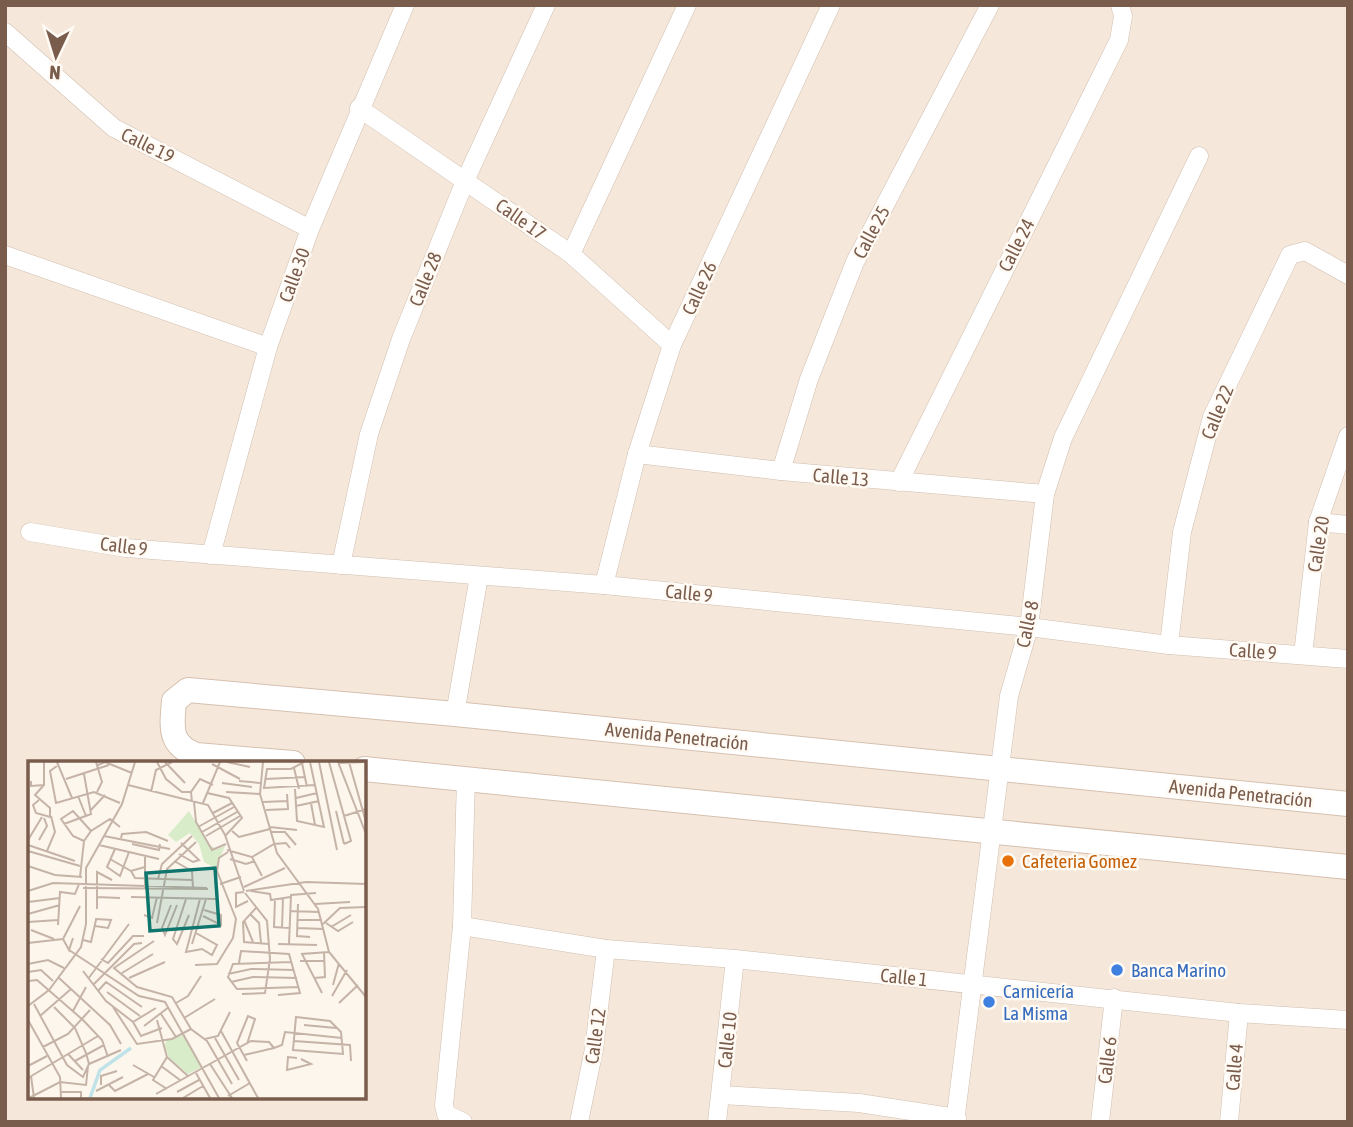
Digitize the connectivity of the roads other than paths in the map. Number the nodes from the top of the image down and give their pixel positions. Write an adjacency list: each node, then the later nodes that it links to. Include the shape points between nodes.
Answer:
1 (405, 5): 8 (street, Calle 30)
2 (546, 5): 10 (street, Calle 28)
3 (687, 5): 12 (street)
4 (831, 5): 15 (street, Calle 26)
5 (990, 5): 19 (street, Calle 25, via 855,262 809,379)
6 (1120, 5): 20 (street, Calle 24, via 1119,40)
7 (5, 32): 11 (street, Calle 19, via 114,128)
8 (359, 108): 10 (street, Calle 17); 11 (street, Calle 30)
9 (1199, 156): 21 (street, Calle 8, via 1063,438)
10 (465, 181): 12 (street, Calle 17); 26 (street, Calle 28, via 401,339 369,434)
11 (310, 229): 16 (street, Calle 30)
12 (571, 254): 15 (street, Calle 17)
13 (5, 255): 16 (street)
14 (1348, 275): 30 (street, Calle 22, via 1306,251 1290,255 1212,417 1182,532)
15 (672, 345): 18 (street, Calle 26)
16 (268, 347): 25 (street, Calle 30)
17 (1348, 436): 22 (street, Calle 20)
18 (637, 454): 19 (street, Calle 13); 28 (street, Calle 26)
19 (781, 471): 20 (street, Calle 13)
20 (899, 482): 21 (street, Calle 13)
21 (1045, 494): 29 (street, Calle 8)
22 (1318, 522): 23 (street); 31 (street, Calle 20)
23 (1348, 525)
24 (30, 532): 25 (street, Calle 9, via 126,548)
25 (211, 555): 26 (street, Calle 9)
26 (341, 565): 27 (street, Calle 9)
27 (479, 576): 28 (street, Calle 9); 33 (street)
28 (604, 585): 29 (street, Calle 9)
29 (1029, 627): 30 (street, Calle 9); 35 (street, Calle 8, via 1009,695)
30 (1169, 645): 31 (street, Calle 9)
31 (1303, 654): 32 (street, Calle 9)
32 (1348, 659)
33 (455, 714): 34 (street, Avenida Penetración, via 188,690 174,701 172,733 184,751); 35 (street, Avenida Penetración)
34 (268, 761)
35 (1000, 768): 38 (street, Avenida Penetración); 39 (street, Calle 8)
36 (366, 769): 37 (street)
37 (466, 777): 39 (street); 41 (street)
38 (1348, 804)
39 (989, 833): 40 (street); 44 (street, Calle 8)
40 (1348, 867)
41 (462, 926): 42 (street, Calle 1); 50 (street, via 444,1105 446,1114)
42 (606, 949): 43 (street, Calle 1); 51 (street, Calle 12, via 594,1049)
43 (736, 959): 44 (street, Calle 1); 48 (street, Calle 10)
44 (973, 985): 45 (street, Calle 1); 49 (street, Calle 8)
45 (1114, 998): 46 (street, Calle 1); 53 (street, Calle 6)
46 (1239, 1013): 47 (street, Calle 1); 54 (street, Calle 4)
47 (1348, 1020)
48 (721, 1095): 49 (street, via 859,1103); 52 (street, Calle 10)
49 (956, 1120)
50 (463, 1122)
51 (579, 1122)
52 (717, 1122)
53 (1100, 1122)
54 (1229, 1122)

